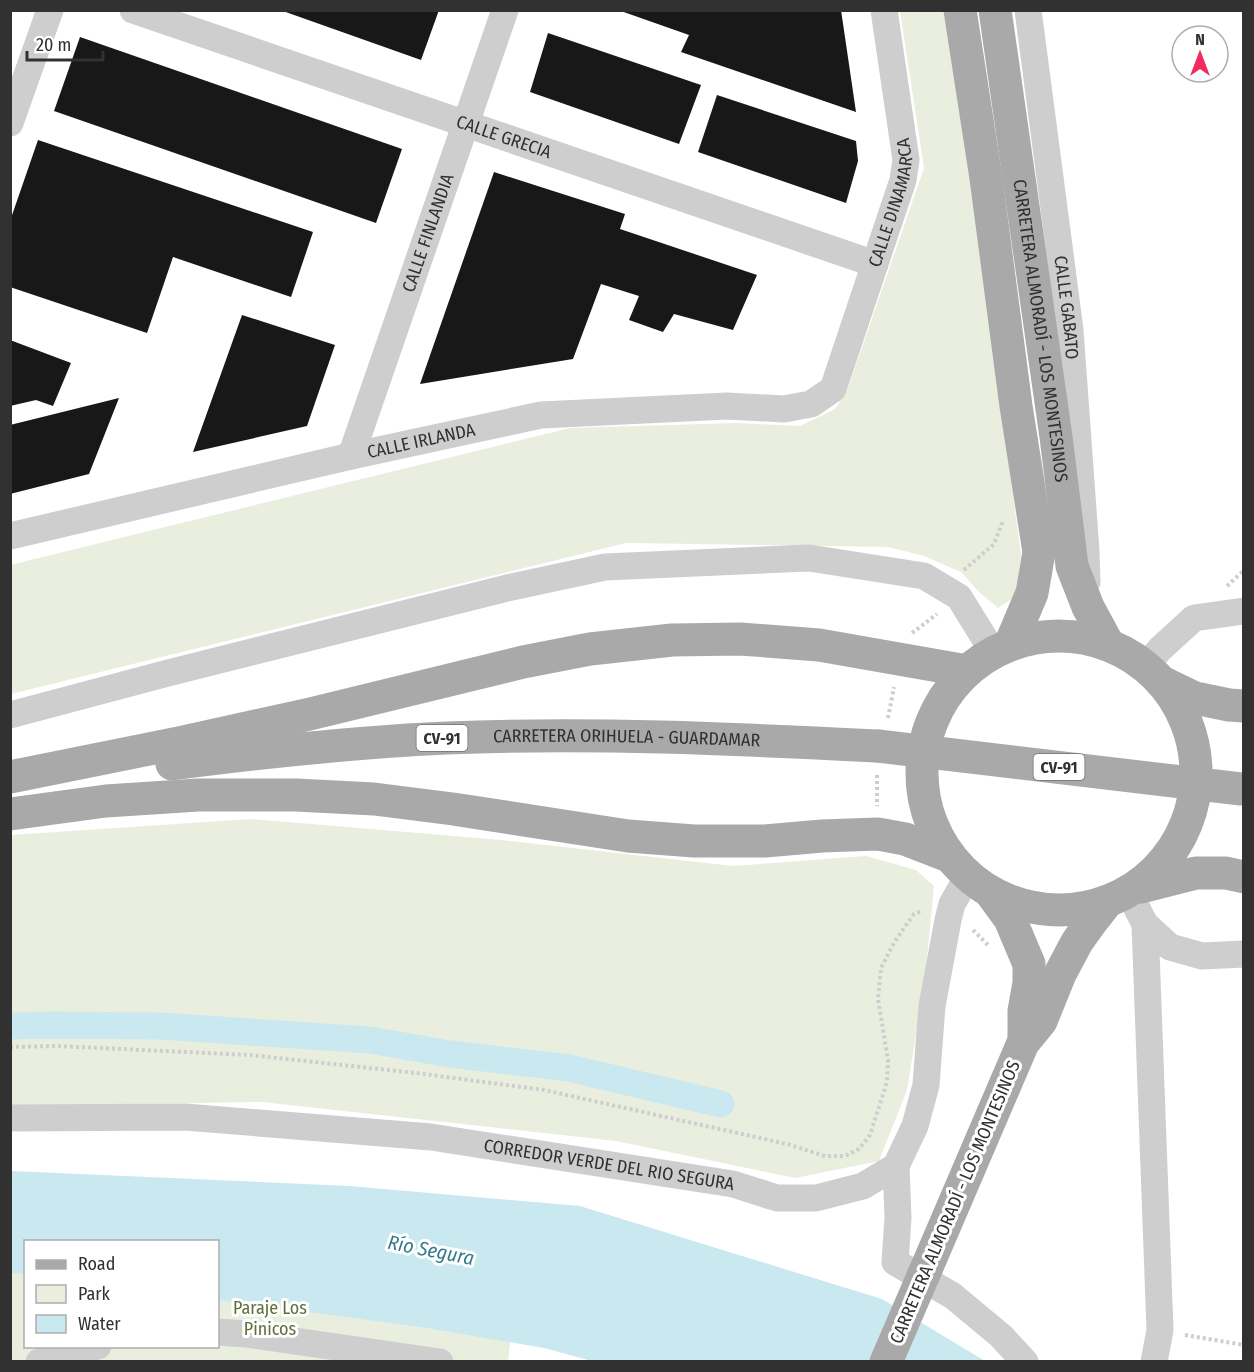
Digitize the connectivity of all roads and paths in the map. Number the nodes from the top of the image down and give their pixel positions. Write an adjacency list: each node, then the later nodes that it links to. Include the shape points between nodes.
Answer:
1 (50, 10): 8 (street)
2 (133, 10): 9 (street, CALLE GRECIA)
3 (505, 10): 9 (street, CALLE FINLANDIA)
4 (884, 10): 10 (street, CALLE DINAMARCA, via 906,160)
5 (960, 10): 17 (main road, CARRETERA ALMORADÍ - LOS MONTESINOS, via 1039,552 1032,593 1022,619)
6 (995, 10): 14 (main road, CARRETERA ALMORADÍ - LOS MONTESINOS, via 1072,567)
7 (1028, 10): 14 (street, CALLE GABATO, via 1070,330)
8 (10, 123)
9 (466, 124): 10 (street, CALLE GRECIA); 12 (street, CALLE FINLANDIA)
10 (875, 264): 11 (street, CALLE DINAMARCA)
11 (833, 389): 12 (street, CALLE IRLANDA, via 811,404 784,409 727,406 542,415)
12 (351, 456): 13 (street, CALLE IRLANDA)
13 (10, 536)
14 (1088, 607): 16 (main road, CARRETERA ALMORADÍ - LOS MONTESINOS)
15 (1244, 612): 18 (street, via 1194,618 1160,649)
16 (1108, 644): 17 (main road, via 1075,637 1042,637); 18 (main road)
17 (990, 656): 20 (street, via 959,597 924,576 809,558 605,567 507,588); 21 (main road, via 740,639 672,640 602,648 523,662 310,714); 26 (main road, CARRETERA ALMORADÍ - LOS MONTESINOS, via 945,696 929,727 921,760 922,794 932,827)
18 (1155, 674): 19 (main road, via 1194,698); 27 (main road, CARRETERA ALMORADÍ - LOS MONTESINOS, via 1182,710 1194,742 1198,775 1193,808 1181,839 1162,866)
19 (1244, 706)
20 (10, 715)
21 (10, 777)
22 (1242, 789): 23 (main road, CARRETERA ORIHUELA - GUARDAMAR / CV-91, bridge, via 878,746 561,736 338,744 118,772)
23 (10, 791)
24 (10, 813): 26 (main road, via 198,795 296,795 374,799 628,836 694,841 878,834 905,839)
25 (1244, 877): 27 (main road, via 1196,873 1165,879)
26 (965, 883): 27 (main road, via 1028,908 1067,911); 30 (main road, CARRETERA ALMORADÍ - LOS MONTESINOS, via 1010,919 1029,964); 31 (path, via 935,907 914,914 881,968 878,999 888,1060 887,1082 870,1136 859,1149 845,1156 825,1156 544,1090 416,1073 250,1055); 33 (street, via 948,920 932,1006 926,1085 915,1126)
27 (1124, 895): 28 (street); 30 (main road, CARRETERA ALMORADÍ - LOS MONTESINOS, via 1092,921 1077,942 1041,1021)
28 (1145, 924): 29 (street, via 1170,947 1202,956); 34 (street)
29 (1244, 954)
30 (1023, 1043): 40 (main road, CARRETERA ALMORADÍ - LOS MONTESINOS, bridge)
31 (10, 1047)
32 (10, 1118): 33 (street, CORREDOR VERDE DEL RIO SEGURA, via 185,1117 431,1137 733,1184 777,1198 816,1198 863,1186)
33 (896, 1166): 41 (street, via 895,1262 953,1296)
34 (1160, 1330): 36 (path); 42 (street)
35 (219, 1332): 39 (street)
36 (1244, 1345)
37 (94, 1348): 38 (street)
38 (39, 1362)
39 (440, 1362)
40 (886, 1362)
41 (1025, 1362)
42 (1154, 1362)

